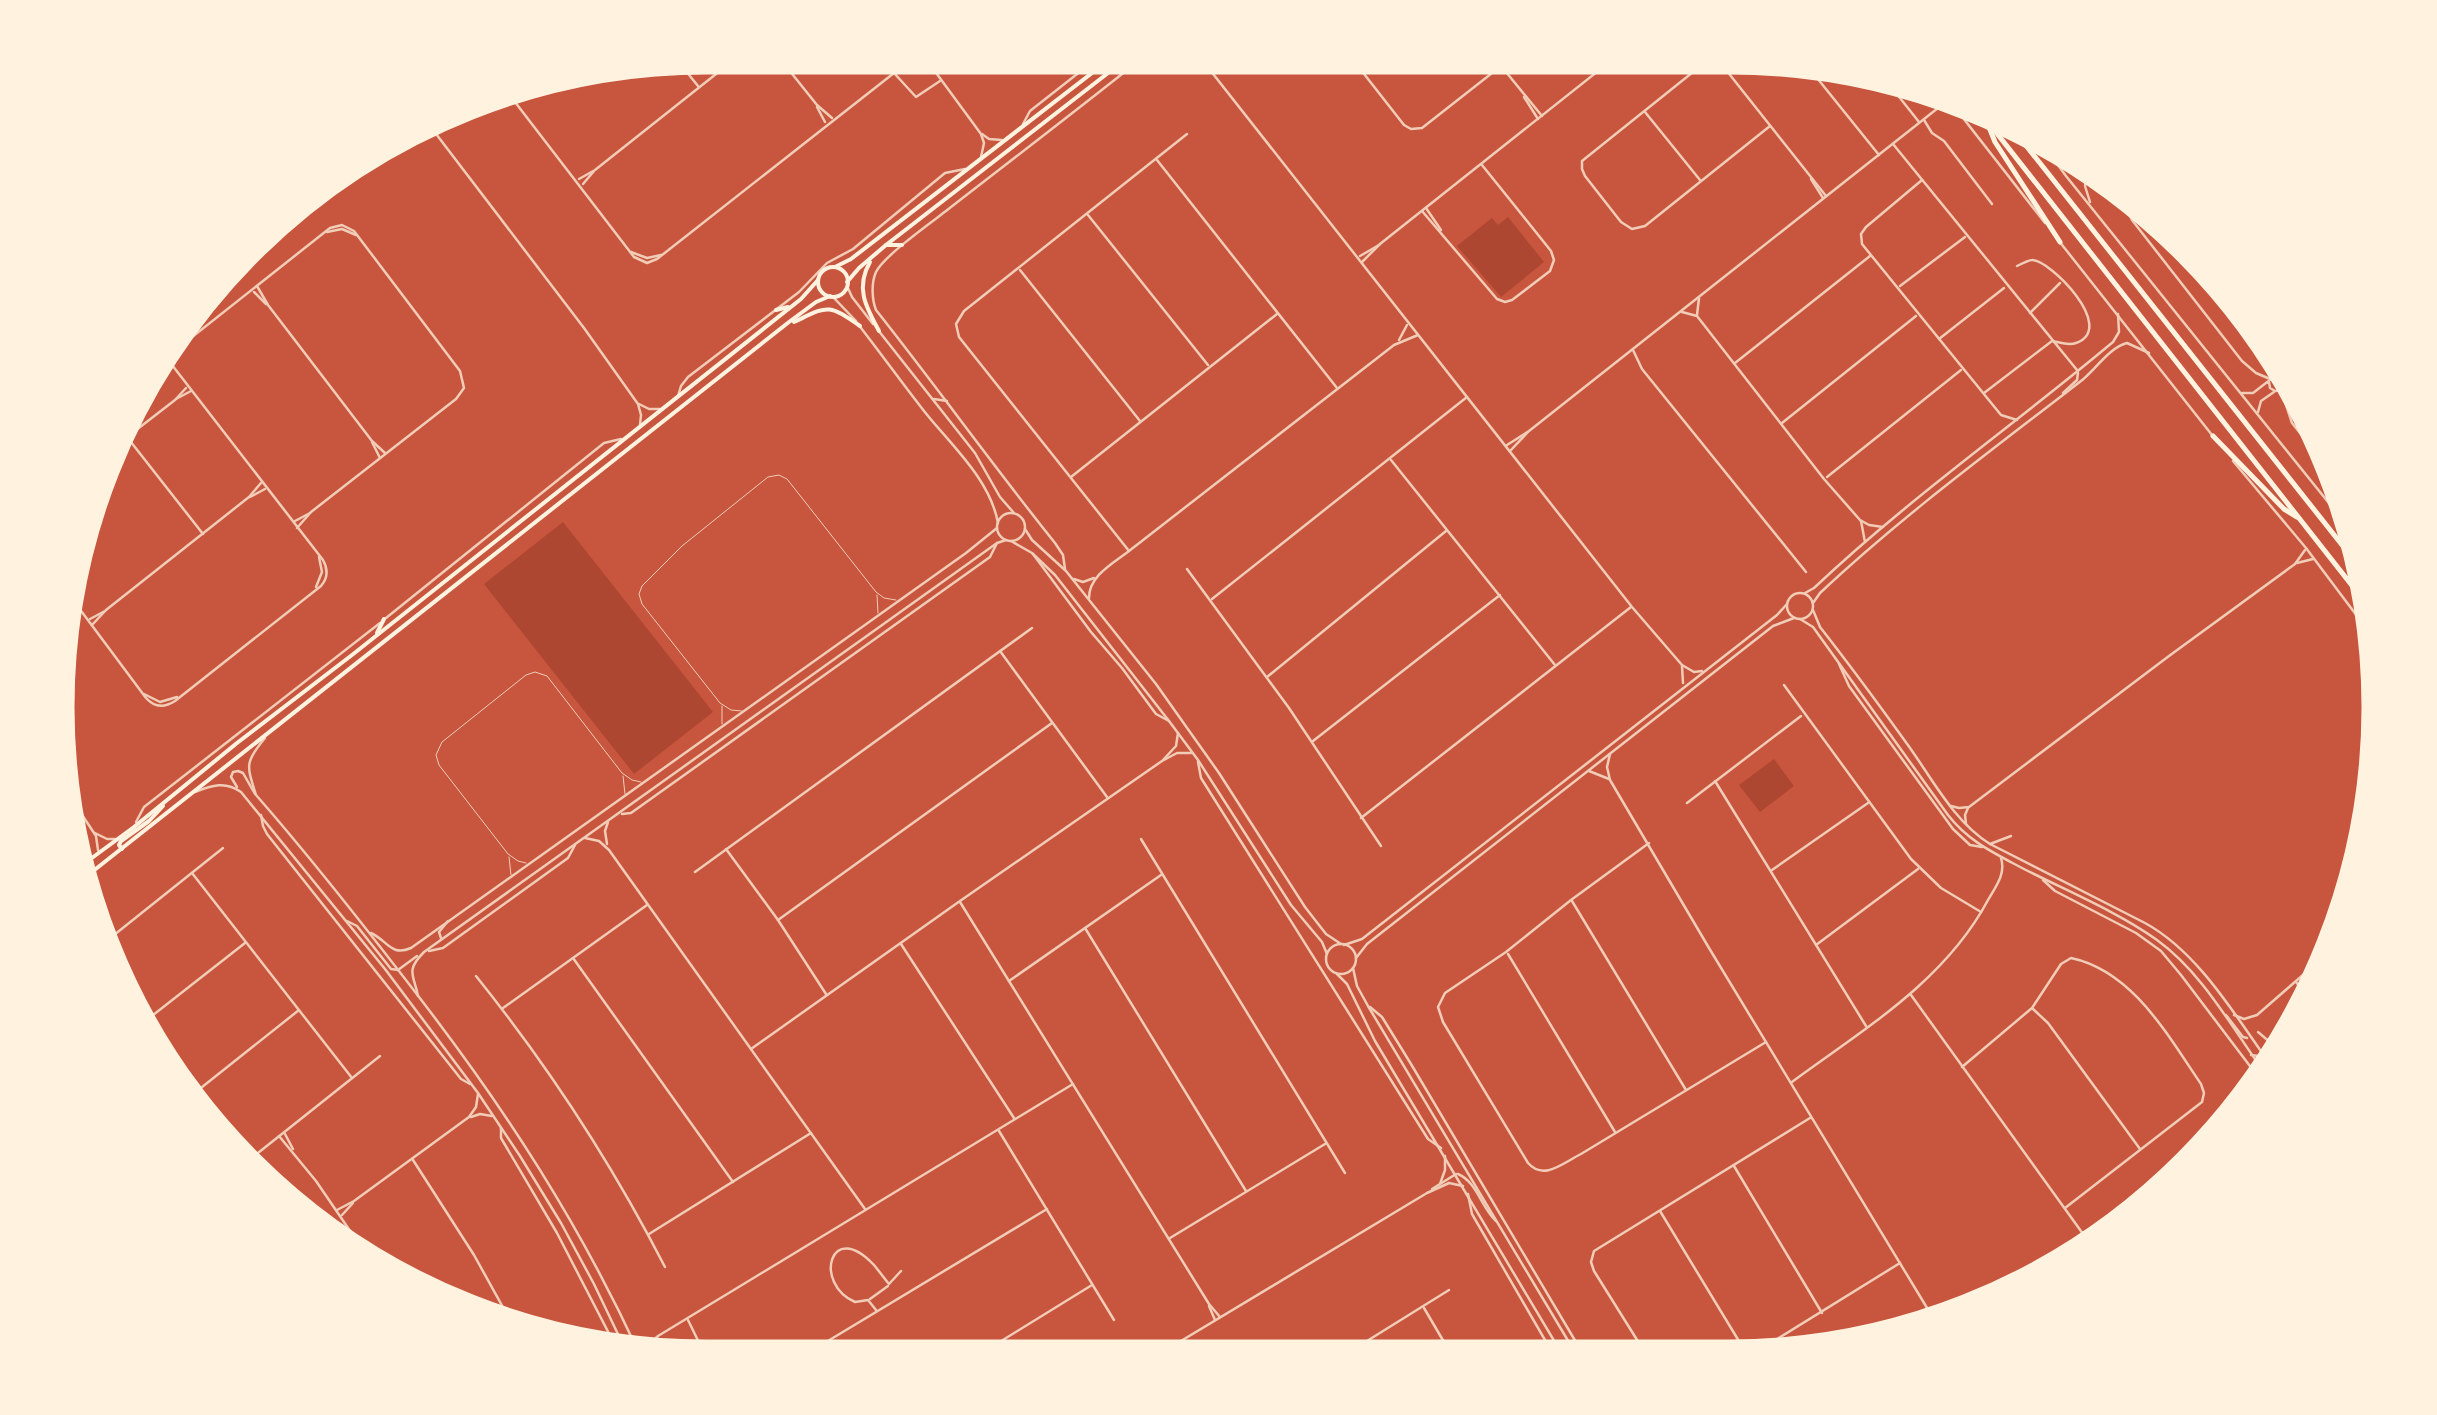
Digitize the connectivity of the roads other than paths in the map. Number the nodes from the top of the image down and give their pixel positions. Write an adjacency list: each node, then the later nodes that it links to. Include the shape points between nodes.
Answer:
1 (688, 73): 20 (street)
2 (718, 73): 20 (street)
3 (791, 73): 23 (street)
4 (893, 73): 28 (street)
5 (895, 73): 19 (street, via 916,98)
6 (935, 73): 19 (street)
7 (1078, 73): 31 (street, via 1030,111)
8 (1092, 73): 31 (main road)
9 (1108, 73): 62 (main road)
10 (1123, 73): 63 (street)
11 (1212, 73): 66 (street)
12 (1363, 73): 13 (street, via 1415,130)
13 (1491, 73)
14 (1506, 73): 26 (street)
15 (1596, 73): 26 (street)
16 (1692, 73): 25 (street)
17 (1728, 73): 32 (street)
18 (1819, 79): 41 (street)
19 (941, 80): 36 (street)
20 (699, 88): 47 (street)
21 (1899, 95): 29 (street)
22 (518, 101): 49 (street)
23 (817, 105): 28 (street); 30 (street)
24 (1938, 108): 29 (street)
25 (1644, 110): 50 (street); 50 (street, via 1581,165 1621,222 1632,229 1645,226)
26 (1540, 117): 44 (street)
27 (1962, 117): 60 (street)
28 (833, 119): 30 (street)
29 (1921, 122): 39 (street); 54 (street, via 1946,143)
30 (827, 124): 52 (street, via 654,261 630,251)
31 (1023, 125): 38 (main road)
32 (1770, 126): 50 (street); 53 (street)
33 (1990, 129): 60 (highway)
34 (1995, 131): 151 (highway)
35 (436, 134): 122 (street)
36 (981, 134): 38 (street); 42 (street)
37 (1187, 134): 43 (street)
38 (1004, 139): 42 (main road)
39 (1893, 144): 41 (street); 48 (street)
40 (2028, 148): 163 (highway)
41 (1879, 155): 53 (street)
42 (982, 157): 46 (main road)
43 (1156, 158): 57 (street); 84 (street)
44 (1481, 164): 56 (street); 56 (street, via 1554,260 1512,300 1501,301)
45 (2060, 166): 55 (street)
46 (967, 169): 69 (main road); 82 (street, via 945,173)
47 (595, 170): 49 (street); 52 (street)
48 (1922, 180): 59 (street); 65 (street, via 1861,234)
49 (577, 181): 52 (street)
50 (1701, 181)
51 (2085, 182): 55 (street)
52 (581, 186)
53 (1825, 197): 79 (street)
54 (1992, 204)
55 (2092, 208): 114 (street)
56 (1424, 209): 61 (street)
57 (1087, 214): 70 (street); 104 (street)
58 (2130, 215): 109 (street, via 2242,360)
59 (1966, 236): 75 (street); 76 (street)
60 (2060, 242): 87 (street)
61 (1380, 244): 66 (street); 67 (street)
62 (886, 245): 63 (main road); 64 (main road)
63 (902, 245): 120 (street, via 876,272 874,304)
64 (874, 256): 73 (main road); 92 (main road, via 862,293)
65 (1870, 256): 76 (street); 101 (street)
66 (1358, 258): 67 (street)
67 (1362, 262): 90 (street)
68 (2017, 266): 72 (street, via 2036,260)
69 (835, 267): 71 (main road); 73 (main road)
70 (1019, 268): 127 (street); 143 (street, via 964,311 956,324 959,337)
71 (818, 280): 78 (main road); 81 (main road)
72 (2062, 281): 86 (street); 96 (street, via 2082,302 2088,325 2078,342)
73 (847, 284): 78 (main road); 92 (street)
74 (257, 286): 77 (street); 80 (street); 140 (street, via 333,226 358,237 460,371 464,388)
75 (2006, 286): 86 (street); 95 (street)
76 (1897, 288): 85 (street)
77 (252, 290): 80 (street); 94 (street)
78 (832, 297): 89 (main road); 91 (street)
79 (1699, 297): 83 (street); 88 (street)
80 (268, 304): 136 (street)
81 (792, 306): 82 (main road); 118 (main road)
82 (776, 310): 118 (street, via 688,377)
83 (1680, 312): 88 (street); 98 (street)
84 (1278, 314): 104 (street); 111 (street)
85 (1918, 314): 95 (street); 128 (street)
86 (2029, 314): 96 (street)
87 (2118, 314): 99 (street); 102 (street, via 2118,337)
88 (1697, 316): 101 (street)
89 (789, 322): 91 (main road, via 829,308); 196 (main road)
90 (1409, 322): 93 (street); 97 (street)
91 (860, 326): 154 (street, via 972,471)
92 (879, 331): 119 (street)
93 (1418, 335): 97 (street); 117 (street)
94 (192, 338)
95 (1938, 340): 105 (street)
96 (2052, 341): 100 (street); 115 (street)
97 (1394, 344): 111 (street)
98 (1633, 349): 131 (street); 172 (street, via 1642,369)
99 (2149, 353): 116 (street, via 2120,345); 133 (street)
100 (2069, 362): 102 (street); 106 (street); 107 (street)
101 (1734, 364): 128 (street)
102 (2086, 364): 106 (street)
103 (173, 366): 110 (street)
104 (1210, 367): 127 (street)
105 (1962, 369): 115 (street); 144 (street)
106 (2078, 372): 107 (street); 116 (street)
107 (2068, 379): 126 (street)
108 (2272, 379): 109 (street)
109 (2269, 380): 113 (street); 114 (street, via 2254,393)
110 (190, 388): 130 (street); 145 (street)
111 (1337, 388): 165 (street)
112 (2278, 389): 113 (street)
113 (2273, 391): 124 (street)
114 (2242, 393): 124 (street)
115 (1983, 394): 125 (street)
116 (2061, 396): 182 (street, via 1910,513)
117 (1467, 397): 138 (street); 142 (street)
118 (678, 398): 123 (main road)
119 (932, 399): 120 (street); 150 (street)
120 (947, 401): 171 (street, via 1056,542)
121 (2286, 402): 135 (street)
122 (638, 404): 123 (street); 129 (street)
123 (662, 409): 129 (main road)
124 (2258, 414): 148 (street)
125 (2000, 415): 126 (street); 132 (street)
126 (2017, 420): 132 (street)
127 (1140, 422): 143 (street)
128 (1780, 424): 144 (street)
129 (639, 427): 134 (main road)
130 (137, 428)
131 (1528, 431): 138 (street); 139 (street)
132 (2002, 432): 155 (street)
133 (2213, 436): 151 (highway, via 2284,509); 164 (street)
134 (627, 437): 190 (street, via 604,443); 193 (main road)
135 (2304, 437)
136 (372, 441): 140 (street); 141 (street)
137 (131, 442): 159 (street)
138 (1506, 446): 139 (street)
139 (1510, 451): 184 (street)
140 (386, 454): 141 (street)
141 (380, 458): 149 (street)
142 (1390, 458): 158 (street); 181 (street)
143 (1070, 477): 165 (street)
144 (1824, 479): 152 (street)
145 (262, 482): 146 (street); 147 (street)
146 (266, 488): 147 (street); 153 (street)
147 (249, 498): 159 (street)
148 (2333, 508)
149 (312, 512): 153 (street); 156 (street)
150 (1014, 513): 154 (street); 157 (street)
151 (2300, 517): 175 (highway)
152 (1860, 520): 155 (street); 161 (street)
153 (293, 523): 156 (street)
154 (998, 525): 160 (street); 166 (street)
155 (1884, 526): 161 (street)
156 (297, 528): 191 (street, via 326,566 324,578 172,703 150,703)
157 (1025, 529): 160 (street); 171 (street)
158 (1448, 530): 178 (street); 200 (street)
159 (203, 534): 191 (street)
160 (1008, 540): 162 (street); 208 (street, via 1032,553 1064,586)
161 (1865, 542): 177 (street)
162 (997, 543): 168 (street); 230 (street, via 992,556 631,813)
163 (2344, 547)
164 (2306, 548): 167 (street); 169 (street)
165 (1128, 550): 173 (street)
166 (966, 552): 168 (street); 179 (street)
167 (2314, 559): 169 (street); 188 (street)
168 (972, 562): 230 (street)
169 (2295, 564): 229 (street)
170 (1188, 569): 181 (street)
171 (1066, 571): 174 (street)
172 (1806, 572)
173 (1100, 574): 174 (street, via 1083,582); 180 (street)
174 (1070, 576): 180 (street)
175 (2352, 585)
176 (876, 592): 179 (lane); 187 (lane); 203 (lane, via 787,479 768,476 639,591 642,604)
177 (1805, 593): 182 (street); 183 (street)
178 (1500, 596): 198 (street); 210 (street)
179 (899, 600): 187 (street)
180 (1089, 600): 278 (street, via 1219,773 1310,914)
181 (1211, 600): 200 (street)
182 (1813, 603): 186 (street)
183 (1787, 604): 189 (street); 199 (street)
184 (1632, 606): 197 (street); 198 (street)
185 (81, 610): 191 (street)
186 (1813, 610): 189 (street); 228 (street)
187 (876, 616): 204 (street)
188 (2358, 617)
189 (1797, 618): 212 (street, via 1773,626); 252 (street, via 1813,627 1953,821)
190 (384, 620): 193 (main road); 236 (street, via 144,807)
191 (90, 623)
192 (1032, 628): 194 (street)
193 (374, 637): 195 (main road)
194 (1000, 651): 206 (street); 248 (street)
195 (352, 655): 196 (main road); 225 (main road)
196 (358, 664): 209 (main road)
197 (1682, 665): 199 (street); 202 (street)
198 (1556, 666): 233 (street)
199 (1702, 671): 202 (street)
200 (1267, 677): 210 (street)
201 (1784, 686): 205 (street)
202 (1682, 687): 278 (street, via 1362,938)
203 (720, 703): 204 (lane); 207 (lane)
204 (745, 710): 207 (street)
205 (1804, 714): 218 (street); 227 (street)
206 (1052, 722): 224 (street); 271 (street)
207 (720, 728): 219 (street)
208 (1178, 732): 211 (street); 214 (street)
209 (268, 734): 221 (main road); 222 (street, via 248,763)
210 (1312, 742): 233 (street)
211 (1192, 754): 213 (street); 214 (street)
212 (1610, 754): 215 (street); 217 (street)
213 (1198, 760): 282 (street); 334 (street, via 1201,778 1279,904 1428,1140)
214 (1162, 761): 224 (street)
215 (1588, 771): 217 (street); 284 (street)
216 (622, 773): 219 (lane); 223 (lane); 251 (lane, via 547,676 529,673 436,751 439,765)
217 (1610, 780): 242 (street)
218 (1715, 781): 226 (street); 258 (street)
219 (645, 782): 223 (street)
220 (238, 789): 221 (street, via 216,785); 222 (street, via 231,777 238,771); 232 (street)
221 (189, 795): 247 (main road)
222 (256, 795): 273 (street)
223 (625, 796): 254 (street)
224 (1108, 798): 266 (street)
225 (166, 802): 236 (main road); 247 (main road, via 121,841)
226 (1688, 803)
227 (1868, 803): 256 (street); 258 (street)
228 (1950, 806): 229 (street); 235 (street)
229 (1969, 806): 235 (street)
230 (620, 813): 234 (street)
231 (82, 814): 237 (street)
232 (261, 814): 269 (street); 319 (street, via 267,834 460,1079)
233 (1361, 818): 245 (street)
234 (608, 822): 239 (street); 249 (street)
235 (1968, 826): 243 (street)
236 (134, 828): 240 (main road)
237 (94, 832): 240 (street); 250 (street)
238 (2011, 836): 243 (street)
239 (585, 838): 244 (street); 249 (street)
240 (116, 839): 250 (main road)
241 (1141, 840): 262 (street)
242 (1649, 843): 265 (street); 306 (street)
243 (1990, 844): 302 (street, via 2161,932)
244 (576, 845): 275 (street); 280 (street, via 568,858 442,948)
245 (1381, 846)
246 (223, 848): 261 (street)
247 (122, 849): 257 (main road)
248 (726, 849): 260 (street); 271 (street)
249 (609, 850): 267 (street)
250 (97, 854): 253 (main road)
251 (508, 854): 254 (lane); 263 (lane)
252 (2001, 857): 255 (street); 259 (street)
253 (91, 858)
254 (534, 862): 263 (street)
255 (2017, 866): 259 (street); 264 (street)
256 (1919, 868): 268 (street); 279 (street)
257 (94, 871)
258 (1770, 871): 279 (street)
259 (2004, 871): 268 (street)
260 (695, 872)
261 (192, 873): 274 (street); 276 (street)
262 (1163, 874): 272 (street); 333 (street)
263 (511, 878): 270 (street)
264 (2042, 878): 300 (street, via 2159,941); 315 (street, via 2161,951)
265 (1571, 900): 281 (street); 322 (street)
266 (960, 901): 277 (street); 290 (street)
267 (648, 904): 283 (street); 308 (street)
268 (1981, 913): 293 (street)
269 (346, 920): 286 (street, via 389,968); 319 (street)
270 (448, 920): 273 (street, via 404,951 392,950); 275 (street, via 439,932)
271 (778, 920): 294 (street)
272 (1085, 928): 290 (street); 345 (street)
273 (372, 933): 286 (street)
274 (115, 935)
275 (444, 939): 280 (street)
276 (246, 942): 299 (street); 301 (street)
277 (900, 943): 294 (street); 327 (street)
278 (1342, 945): 282 (street); 284 (street)
279 (1816, 945): 303 (street)
280 (426, 951): 286 (street); 295 (street, via 411,974)
281 (1506, 952): 331 (street); 331 (street, via 1445,994 1438,1006 1528,1163 1552,1170)
282 (1327, 954): 288 (street)
283 (573, 958): 298 (street); 342 (street)
284 (1356, 958): 285 (street)
285 (1353, 968): 288 (street); 296 (street)
286 (399, 969): 295 (street)
287 (2307, 970): 291 (street)
288 (1337, 974): 334 (street)
289 (476, 976): 298 (street)
290 (1009, 981): 320 (street)
291 (2296, 982): 292 (street); 302 (street, via 2257,1016)
292 (2300, 987)
293 (1910, 994): 303 (street); 314 (street)
294 (827, 995): 308 (street)
295 (418, 996): 376 (street, via 542,1171)
296 (1368, 1006): 355 (street); 393 (street, via 1411,1064)
297 (2032, 1008): 314 (street); 335 (street); 335 (street, via 2071,958 2118,980 2138,998 2204,1097)
298 (502, 1009): 358 (street, via 591,1136)
299 (299, 1010): 317 (street); 321 (street)
300 (2220, 1012): 305 (street); 309 (street)
301 (153, 1016)
302 (2234, 1016): 305 (street)
303 (1866, 1027): 318 (street)
304 (2258, 1032): 307 (street)
305 (2250, 1037): 310 (street)
306 (1766, 1042): 318 (street); 322 (street)
307 (2269, 1042)
308 (751, 1049): 330 (street)
309 (2251, 1054): 312 (street); 313 (street)
310 (2261, 1054)
311 (380, 1056): 317 (street)
312 (2260, 1056)
313 (2256, 1061)
314 (1962, 1068): 349 (street)
315 (2251, 1068)
316 (188, 1071): 321 (street)
317 (352, 1078): 332 (street)
318 (1791, 1083): 326 (street)
319 (471, 1084): 323 (street)
320 (1073, 1084): 327 (street); 359 (street)
321 (201, 1088)
322 (1686, 1090): 331 (street)
323 (478, 1093): 324 (street); 325 (street)
324 (494, 1116): 325 (street); 328 (street)
325 (469, 1117): 338 (street)
326 (1812, 1117): 339 (street); 360 (street)
327 (1015, 1120): 329 (street)
328 (501, 1127): 375 (street, via 502,1140); 377 (street)
329 (999, 1130): 350 (street); 352 (street)
330 (812, 1133): 342 (street); 352 (street)
331 (1616, 1133)
332 (282, 1134): 336 (street); 351 (street)
333 (1327, 1143): 340 (street); 345 (street)
334 (1441, 1148): 337 (street)
335 (2141, 1150): 349 (street)
336 (256, 1155)
337 (1445, 1155): 341 (street); 343 (street)
338 (414, 1160): 348 (street); 368 (street)
339 (1733, 1165): 353 (street); 371 (street)
340 (1345, 1174)
341 (1456, 1174): 343 (street); 344 (street); 355 (street, via 1467,1178)
342 (733, 1182): 358 (street)
343 (1440, 1184): 346 (street)
344 (1463, 1186): 346 (street); 347 (street)
345 (1246, 1191): 359 (street)
346 (1427, 1193): 373 (street)
347 (1468, 1194): 390 (street, via 1475,1219); 391 (street)
348 (354, 1202): 351 (street); 354 (street)
349 (2065, 1208): 357 (street)
350 (1047, 1209): 364 (street); 370 (street)
351 (337, 1210): 354 (street)
352 (866, 1210): 372 (street)
353 (1659, 1210): 394 (street, via 1598,1246 1592,1257 1594,1271); 395 (street)
354 (341, 1216): 356 (street)
355 (1498, 1222): 392 (street)
356 (352, 1233)
357 (2083, 1234)
358 (648, 1235): 361 (street)
359 (1168, 1239): 373 (street)
360 (1900, 1263): 369 (street); 371 (street)
361 (664, 1268)
362 (901, 1271): 363 (street)
363 (889, 1284): 366 (street); 366 (street, via 862,1255 836,1251 829,1266 839,1292 855,1302)
364 (1093, 1285): 374 (street); 386 (street)
365 (1449, 1290): 367 (street)
366 (868, 1300): 370 (street)
367 (1423, 1306): 388 (street); 389 (street)
368 (504, 1309)
369 (1929, 1311)
370 (877, 1312): 385 (street)
371 (1822, 1312): 383 (street)
372 (688, 1318): 378 (street); 384 (street)
373 (1217, 1319): 387 (street)
374 (1114, 1320)
375 (610, 1334)
376 (630, 1335): 379 (street); 380 (street)
377 (618, 1336)
378 (658, 1336): 381 (street); 382 (street)
379 (632, 1338)
380 (642, 1339)
381 (648, 1339)
382 (653, 1340)
383 (1775, 1341)
384 (699, 1342)
385 (825, 1342)
386 (999, 1342)
387 (1178, 1342)
388 (1364, 1342)
389 (1444, 1342)
390 (1547, 1342)
391 (1556, 1342)
392 (1569, 1342)
393 (1576, 1342)
394 (1639, 1342)
395 (1737, 1342)

